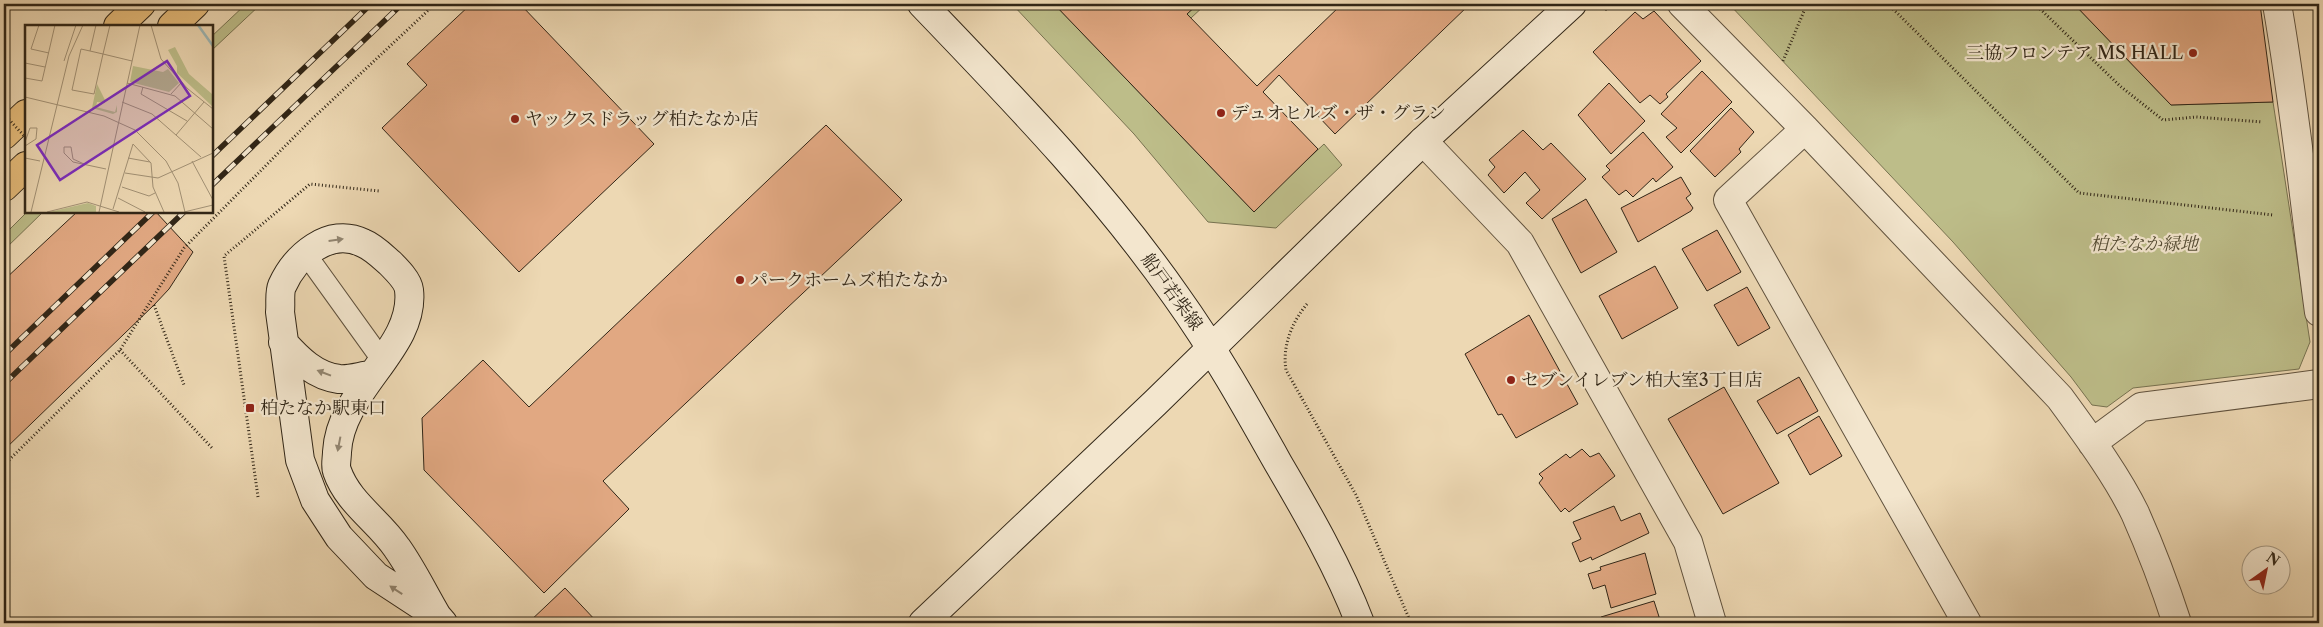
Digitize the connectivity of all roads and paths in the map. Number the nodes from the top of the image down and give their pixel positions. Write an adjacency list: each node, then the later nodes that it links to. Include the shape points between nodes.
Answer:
1 (141, 4): 11 (main road)
2 (196, 4): 12 (main road)
3 (435, 4): 30 (path, via 311,120 184,248)
4 (922, 4): 29 (street, 船戸若柴線, via 1078,172 1125,228)
5 (1572, 4): 20 (street)
6 (1682, 4): 13 (street)
7 (1807, 4): 13 (path)
8 (1888, 4): 23 (path, via 2079,193)
9 (2035, 4): 16 (path, via 2120,86 2163,120 2196,117)
10 (2277, 4): 16 (street, via 2290,75)
11 (119, 25)
12 (173, 25)
13 (1770, 94): 17 (street)
14 (4, 114): 19 (path, bridge)
15 (25, 115): 18 (main road)
16 (2294, 124): 27 (street)
17 (1805, 129): 34 (street, via 2034,368); 42 (street, via 1728,200)
18 (4, 135)
19 (25, 137)
20 (1423, 141): 29 (street); 41 (street, via 1520,243 1688,542)
21 (25, 167): 22 (main road)
22 (4, 187)
23 (2277, 216)
24 (305, 253): 28 (street, via 282,288); 31 (lane); 31 (street, one-way to 31, via 323,242 342,238 362,242 398,271 409,289 407,318 400,336)
25 (1309, 303): 40 (path, via 1292,326 1284,356 1286,370 1356,495)
26 (154, 305): 33 (path)
27 (2319, 312)
28 (283, 342): 31 (street, one-way to 28, via 339,379 300,362); 37 (street, one-way to 28, via 376,576 339,537 315,500 300,460)
29 (1212, 348): 38 (street); 39 (street, 船戸若柴線, via 1302,504)
30 (120, 350): 35 (path); 36 (path)
31 (377, 368): 37 (street, one-way to 37, via 356,396 345,422 338,444 336,470 354,500 397,547)
32 (2319, 384): 34 (street, via 2141,407)
33 (184, 386)
34 (2092, 443): 43 (street, via 2134,512 2162,576)
35 (213, 449)
36 (4, 465)
37 (440, 620)
38 (923, 623)
39 (1360, 623)
40 (1411, 623)
41 (1712, 623)
42 (1968, 623)
43 (2177, 623)

